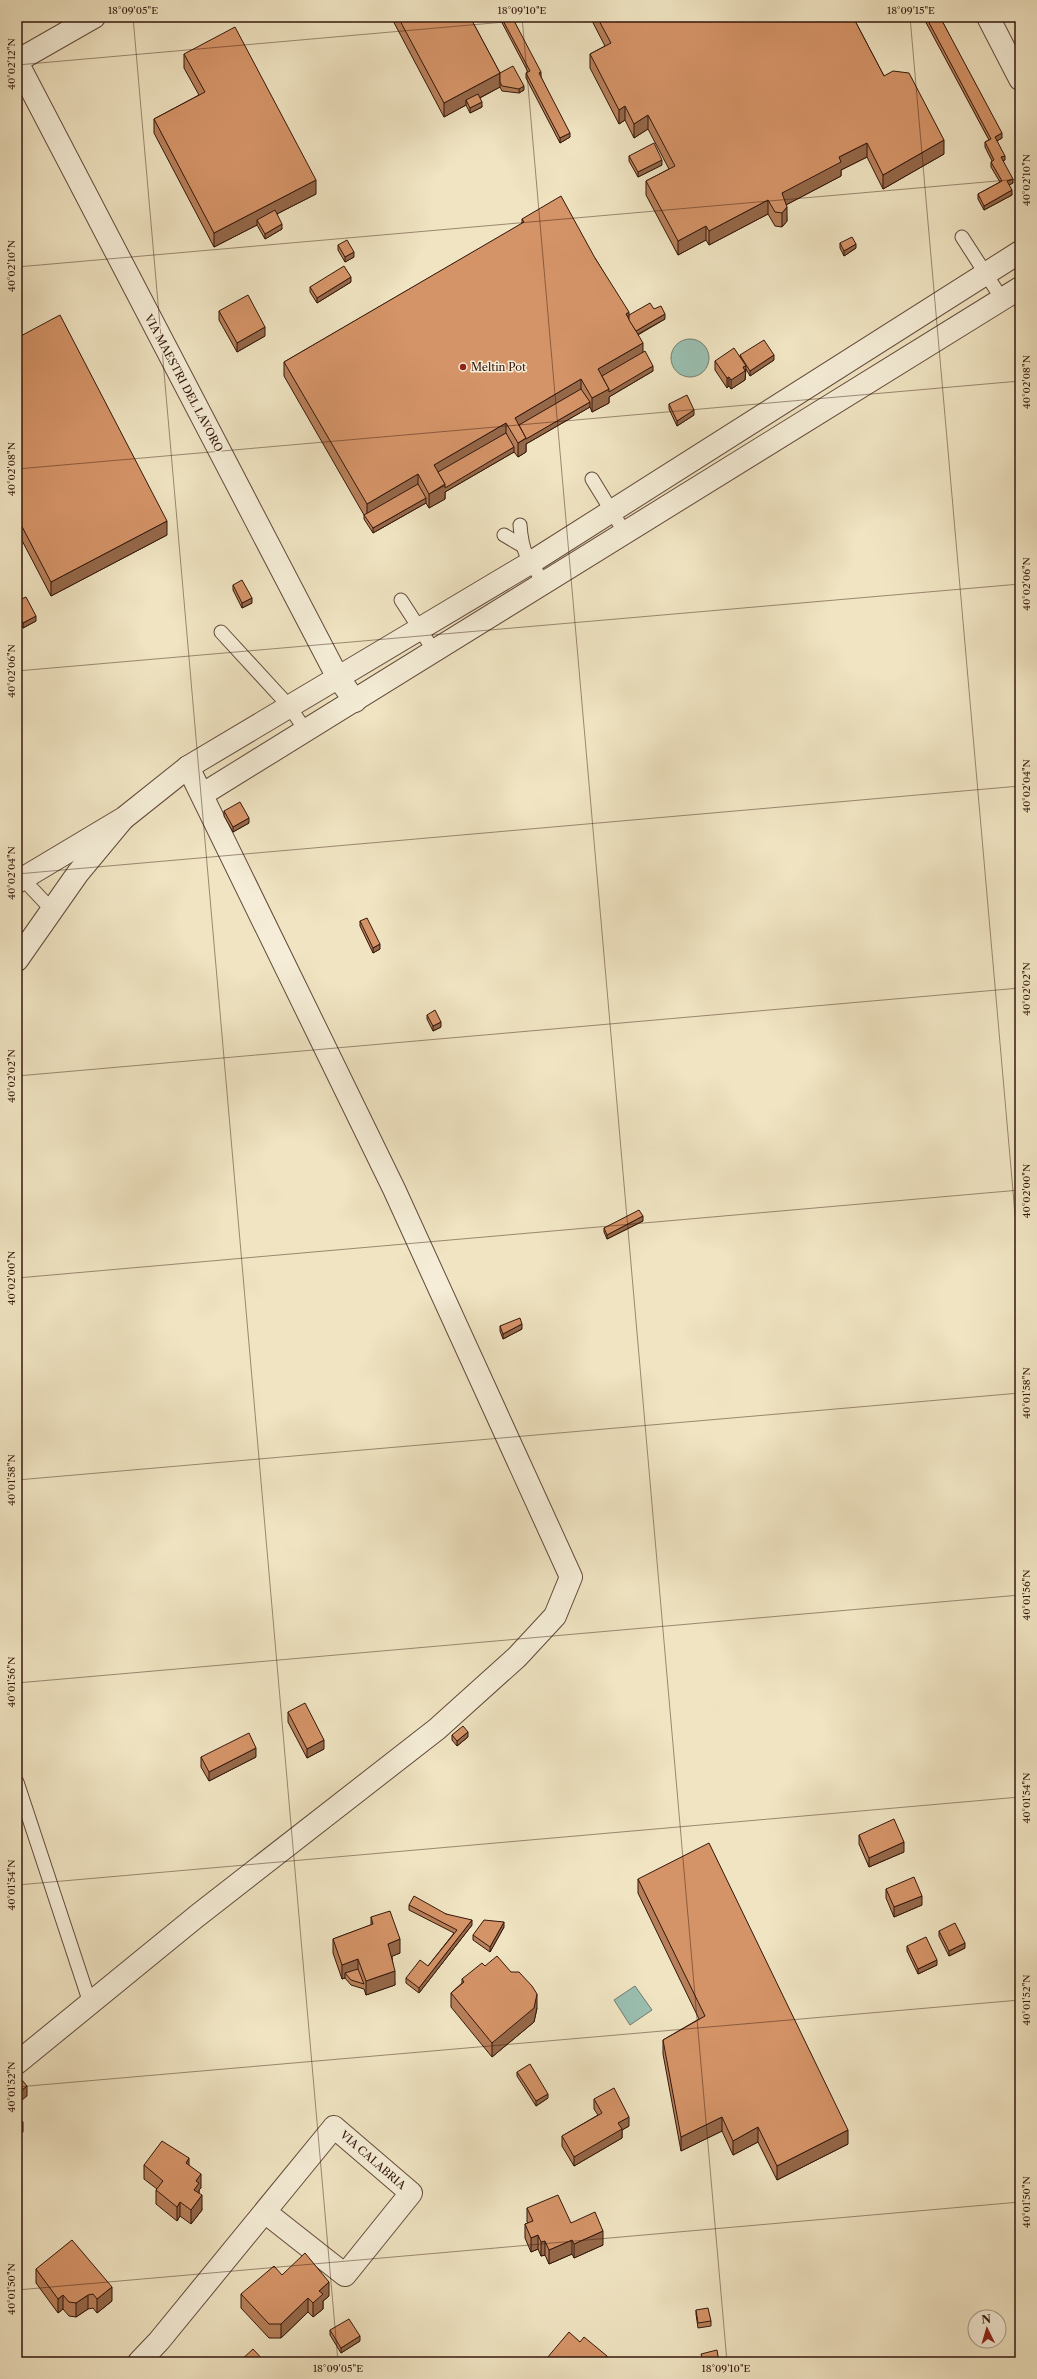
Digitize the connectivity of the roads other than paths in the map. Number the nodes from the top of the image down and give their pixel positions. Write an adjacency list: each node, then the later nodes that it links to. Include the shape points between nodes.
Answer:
1 (94, 17): 3 (street)
2 (988, 17): 4 (street)
3 (17, 62): 20 (street, VIA MAESTRI DEL LAVORO)
4 (1020, 79)
5 (962, 237): 7 (lane)
6 (1020, 252): 7 (street)
7 (985, 274): 8 (lane); 10 (street)
8 (1011, 294): 12 (street)
9 (592, 480): 10 (lane)
10 (611, 511): 12 (lane); 14 (street)
11 (520, 525): 14 (lane)
12 (625, 533): 15 (street)
13 (504, 535): 14 (lane)
14 (526, 554): 15 (lane); 17 (street)
15 (545, 583): 19 (street)
16 (401, 600): 17 (lane)
17 (419, 630): 19 (lane); 20 (street)
18 (221, 632): 22 (lane)
19 (434, 651): 21 (street)
20 (337, 676): 21 (street, VIA MAESTRI DEL LAVORO); 22 (street)
21 (354, 701): 23 (street)
22 (290, 706): 23 (lane); 24 (street)
23 (306, 731): 25 (street)
24 (188, 767): 25 (street); 26 (street)
25 (203, 794): 31 (street, via 394,1189 571,1577 555,1616 517,1657 437,1730 197,1916)
26 (124, 818): 27 (street); 28 (street, via 78,873)
27 (20, 881): 28 (lane)
28 (52, 910): 29 (street)
29 (17, 960)
30 (17, 1782): 31 (lane)
31 (90, 2003): 32 (street)
32 (17, 2063)
33 (265, 2212): 33 (street, VIA CALABRIA, via 345,2275 411,2193 334,2127); 34 (street, VIA CALABRIA)
34 (139, 2362)

